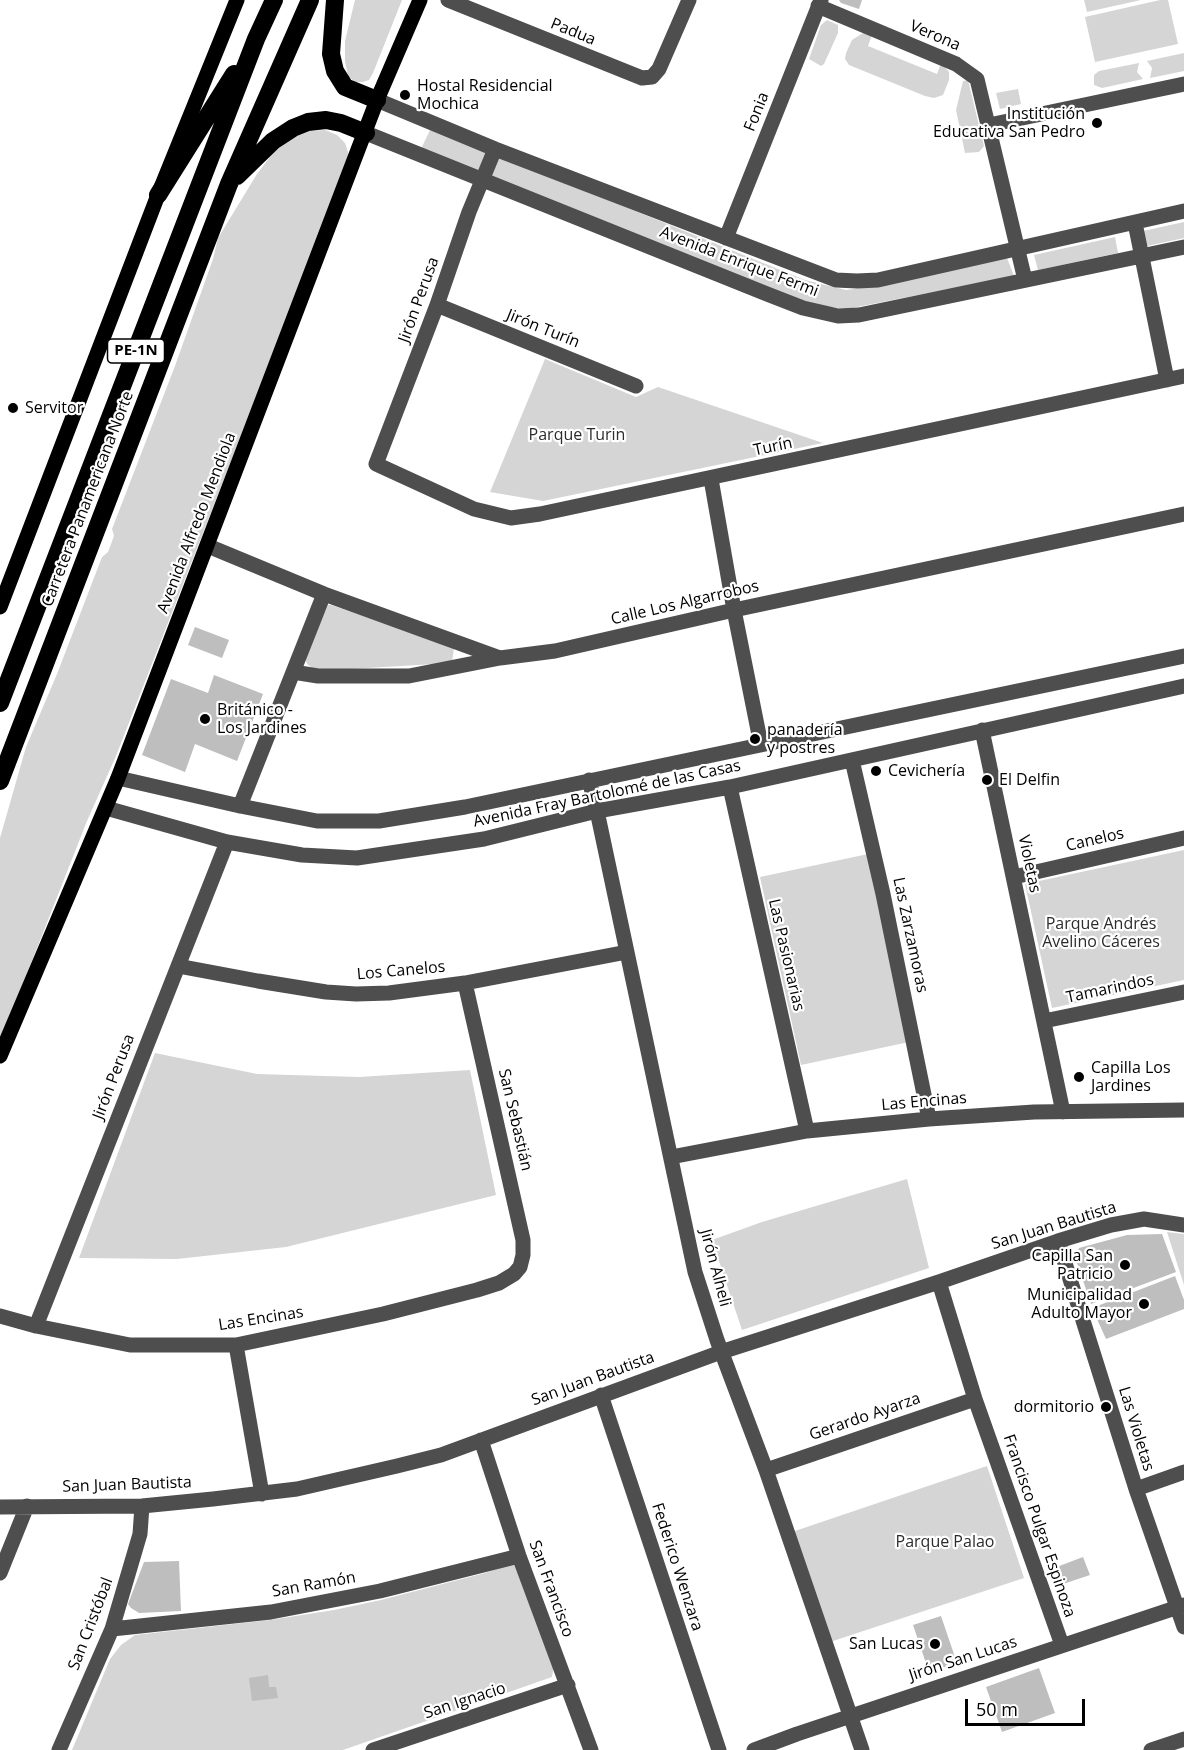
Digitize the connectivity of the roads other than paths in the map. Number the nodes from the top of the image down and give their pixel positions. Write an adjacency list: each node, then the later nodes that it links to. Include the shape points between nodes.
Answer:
1 (237, 0): 17 (main road)
2 (274, 0): 9 (highway, Carretera Panamericana Norte / PE-1N)
3 (310, 0): 16 (highway, Carretera Panamericana Norte / PE-1N)
4 (335, 0): 11 (highway, via 331,54 335,71 345,87)
5 (420, 0): 11 (main road, Avenida Alfredo Mendiola)
6 (448, 0): 7 (street, Padua, via 642,78 652,77 659,69)
7 (689, 0)
8 (819, 3): 12 (street, Verona, via 968,71 979,84); 20 (street, Fonia)
9 (256, 39): 17 (highway); 40 (highway, Carretera Panamericana Norte / PE-1N)
10 (1184, 84): 12 (street)
11 (377, 100): 13 (main road, Avenida Alfredo Mendiola); 14 (street, Avenida Enrique Fermi)
12 (988, 125): 22 (street, Verona)
13 (366, 134): 15 (street, Avenida Enrique Fermi); 16 (highway, via 341,123 308,122 273,141); 32 (main road, Avenida Alfredo Mendiola)
14 (495, 149): 15 (street, Jirón Perusa); 20 (street, Avenida Enrique Fermi)
15 (483, 180): 24 (street, Avenida Enrique Fermi, via 803,308 838,316 860,315); 25 (street, Jirón Perusa)
16 (229, 184): 46 (highway, Carretera Panamericana Norte / PE-1N)
17 (158, 195): 34 (main road)
18 (1184, 211): 19 (street, Avenida Enrique Fermi)
19 (1135, 223): 22 (street, Avenida Enrique Fermi); 23 (street)
20 (726, 238): 22 (street, Avenida Enrique Fermi, via 836,280 857,281 878,280)
21 (1184, 248): 23 (street, Avenida Enrique Fermi)
22 (1017, 249): 24 (street, Verona)
23 (1143, 256): 24 (street, Avenida Enrique Fermi); 27 (street)
24 (1025, 280)
25 (437, 305): 28 (street, Jirón Turín); 29 (street, Jirón Perusa)
26 (1184, 376): 27 (street, Turín)
27 (1167, 380): 30 (street, Turín)
28 (636, 386)
29 (376, 464): 30 (street, Turín, via 474,508 511,518)
30 (711, 479): 35 (street)
31 (1184, 514): 35 (street, Calle Los Algarrobos)
32 (208, 546): 33 (street, Calle Los Algarrobos); 44 (main road, Avenida Alfredo Mendiola)
33 (324, 594): 37 (street, Calle Los Algarrobos); 38 (street)
34 (0, 607)
35 (734, 610): 37 (street, Calle Los Algarrobos, via 555,651); 42 (street)
36 (1184, 656): 42 (street, Avenida Fray Bartolomé de las Casas)
37 (500, 658): 38 (street, via 409,675 318,676)
38 (293, 672): 48 (street)
39 (1184, 686): 41 (street, Avenida Fray Bartolomé de las Casas)
40 (0, 702)
41 (982, 730): 43 (street, Avenida Fray Bartolomé de las Casas); 53 (street, Violetas)
42 (761, 745): 45 (street, Avenida Fray Bartolomé de las Casas)
43 (852, 760): 47 (street, Avenida Fray Bartolomé de las Casas); 62 (street, Las Zarzamoras)
44 (118, 778): 48 (street, Avenida Fray Bartolomé de las Casas); 49 (main road, Avenida Alfredo Mendiola)
45 (589, 780): 48 (street, Avenida Fray Bartolomé de las Casas, via 379,821 317,821); 50 (street, Jirón Alheli)
46 (0, 781)
47 (730, 787): 50 (street, Avenida Fray Bartolomé de las Casas); 63 (street, Las Pasionarias)
48 (240, 806)
49 (106, 808): 52 (street, Avenida Fray Bartolomé de las Casas); 59 (main road, Avenida Alfredo Mendiola)
50 (597, 811): 52 (street, Avenida Fray Bartolomé de las Casas, via 484,839 357,858 302,855); 54 (street, Jirón Alheli)
51 (1184, 838): 53 (street, Canelos)
52 (227, 842): 55 (street, Jirón Perusa)
53 (1014, 877): 58 (street, Violetas)
54 (627, 951): 56 (street, Los Canelos); 64 (street, Jirón Alheli)
55 (178, 966): 56 (street, Los Canelos, via 356,994); 70 (street, Jirón Perusa)
56 (465, 982): 67 (street, San Sebastián, via 518,1212 523,1240)
57 (1184, 992): 58 (street, Tamarindos)
58 (1044, 1021): 61 (street, Violetas)
59 (0, 1056)
60 (1184, 1110): 61 (street, Las Encinas)
61 (1063, 1112): 62 (street, Las Encinas)
62 (929, 1119): 63 (street, Las Encinas)
63 (807, 1131): 64 (street, Las Encinas)
64 (670, 1157): 72 (street, Jirón Alheli, via 695,1272)
65 (1184, 1225): 66 (street, San Juan Bautista, via 1144,1219)
66 (1058, 1241): 68 (street, San Juan Bautista); 78 (street, Las Violetas)
67 (520, 1267): 71 (street, Las Encinas, via 499,1283 477,1290)
68 (939, 1282): 72 (street, San Juan Bautista); 74 (street, Francisco Pulgar Espinoza)
69 (0, 1316): 70 (street, Las Encinas)
70 (36, 1326): 71 (street, Las Encinas, via 130,1346)
71 (236, 1345): 79 (street)
72 (722, 1352): 73 (street, San Juan Bautista); 76 (street, Jirón Alheli)
73 (601, 1395): 75 (street, San Juan Bautista); 95 (street, Federico Wenzara)
74 (975, 1399): 76 (street, Gerardo Ayarza); 88 (street, Francisco Pulgar Espinoza)
75 (481, 1440): 79 (street, San Juan Bautista, via 397,1466); 83 (street, San Francisco)
76 (766, 1470): 90 (street, Jirón Alheli)
77 (1184, 1472): 78 (street)
78 (1136, 1489): 85 (street, Las Violetas)
79 (262, 1494): 81 (street, San Juan Bautista)
80 (27, 1506): 81 (street, San Juan Bautista); 82 (street, San Juan Bautista); 84 (street)
81 (141, 1506): 87 (street, San Cristóbal, via 140,1534)
82 (0, 1507)
83 (519, 1556): 87 (street, San Ramón, via 380,1592 294,1608); 89 (street, San Francisco)
84 (0, 1573)
85 (1180, 1606): 86 (street, Las Violetas); 88 (street, Jirón San Lucas)
86 (1184, 1627)
87 (112, 1629): 92 (street, San Cristóbal)
88 (1062, 1645): 90 (street, Jirón San Lucas)
89 (568, 1685): 93 (street, San Ignacio); 94 (street, San Francisco)
90 (850, 1716): 96 (street, Jirón San Lucas); 97 (street, Jirón Alheli)
91 (1184, 1739): 98 (street)
92 (58, 1750)
93 (373, 1750)
94 (591, 1750)
95 (719, 1750)
96 (754, 1750)
97 (862, 1750)
98 (1151, 1750)

